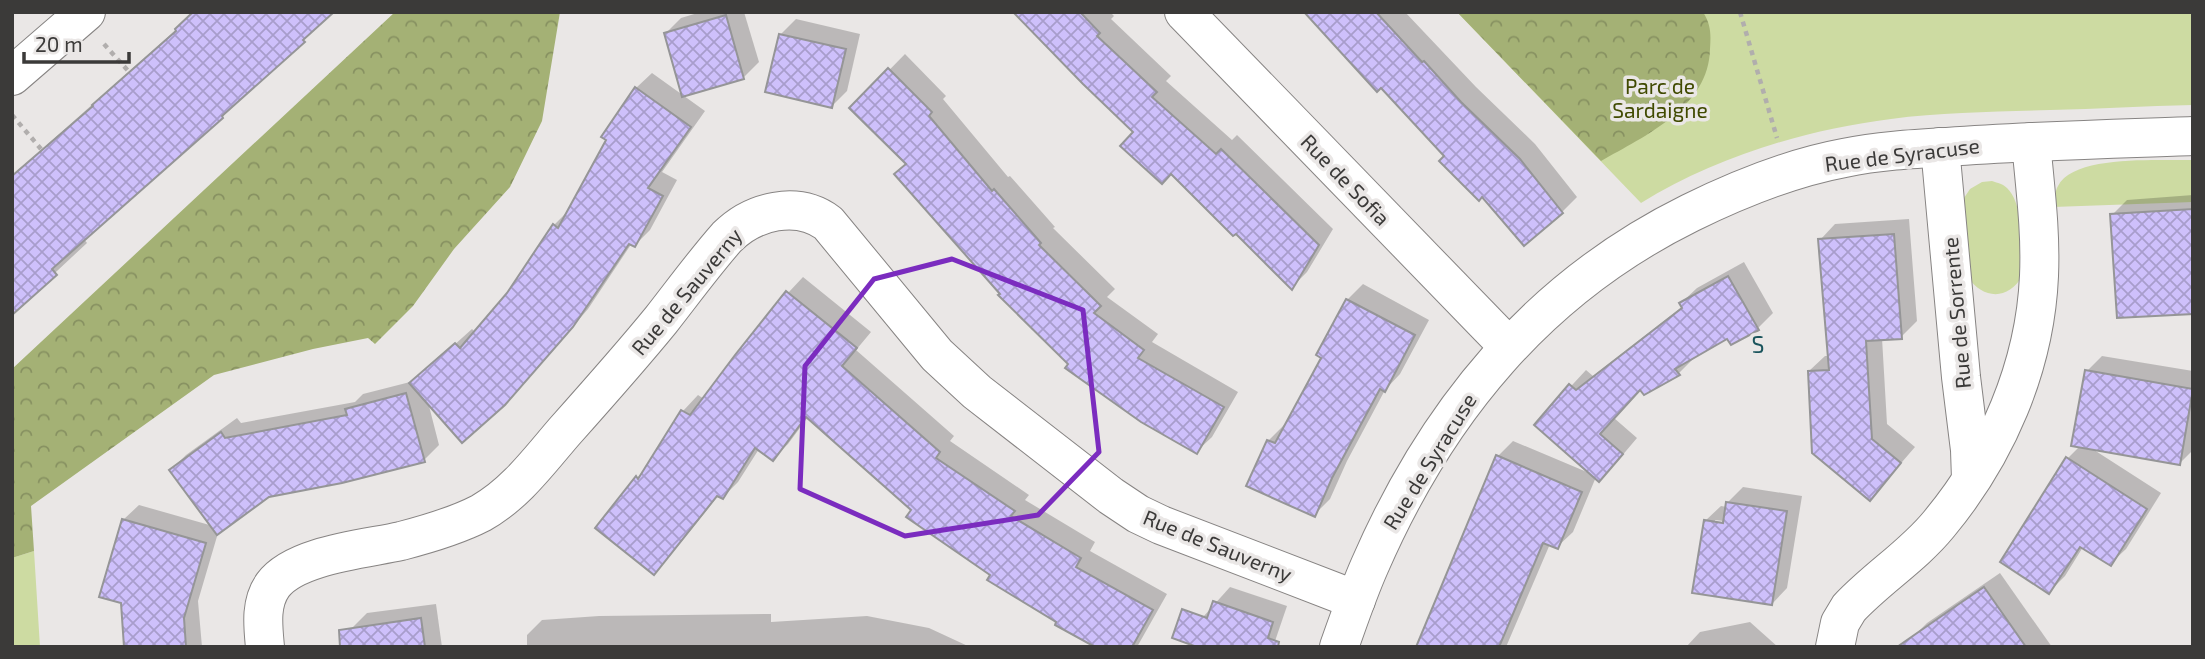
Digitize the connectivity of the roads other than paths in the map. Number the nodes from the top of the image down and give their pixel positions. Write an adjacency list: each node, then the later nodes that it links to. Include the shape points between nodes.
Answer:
1 (86, 12): 3 (street)
2 (1184, 12): 7 (street, Rue de Sofia)
3 (12, 76)
4 (2193, 136): 5 (street, Rue de Syracuse)
5 (2031, 142): 6 (street, Rue de Syracuse); 8 (street, via 2039,279 2030,342 2011,405)
6 (1940, 147): 7 (street, Rue de Syracuse, via 1834,160 1728,195 1624,250 1570,290); 8 (street, Rue de Sorrente)
7 (1508, 346): 9 (street, Rue de Syracuse, via 1426,457)
8 (1971, 479): 12 (street, via 1938,525 1849,608)
9 (1356, 600): 10 (street, Rue de Sauverny, via 1161,525 1128,507 953,371 828,223 810,213 778,212 747,220 727,237 629,358 504,497 455,525 301,564 285,573 266,601); 11 (street, Rue de Syracuse)
10 (265, 647)
11 (1339, 647)
12 (1835, 647)

